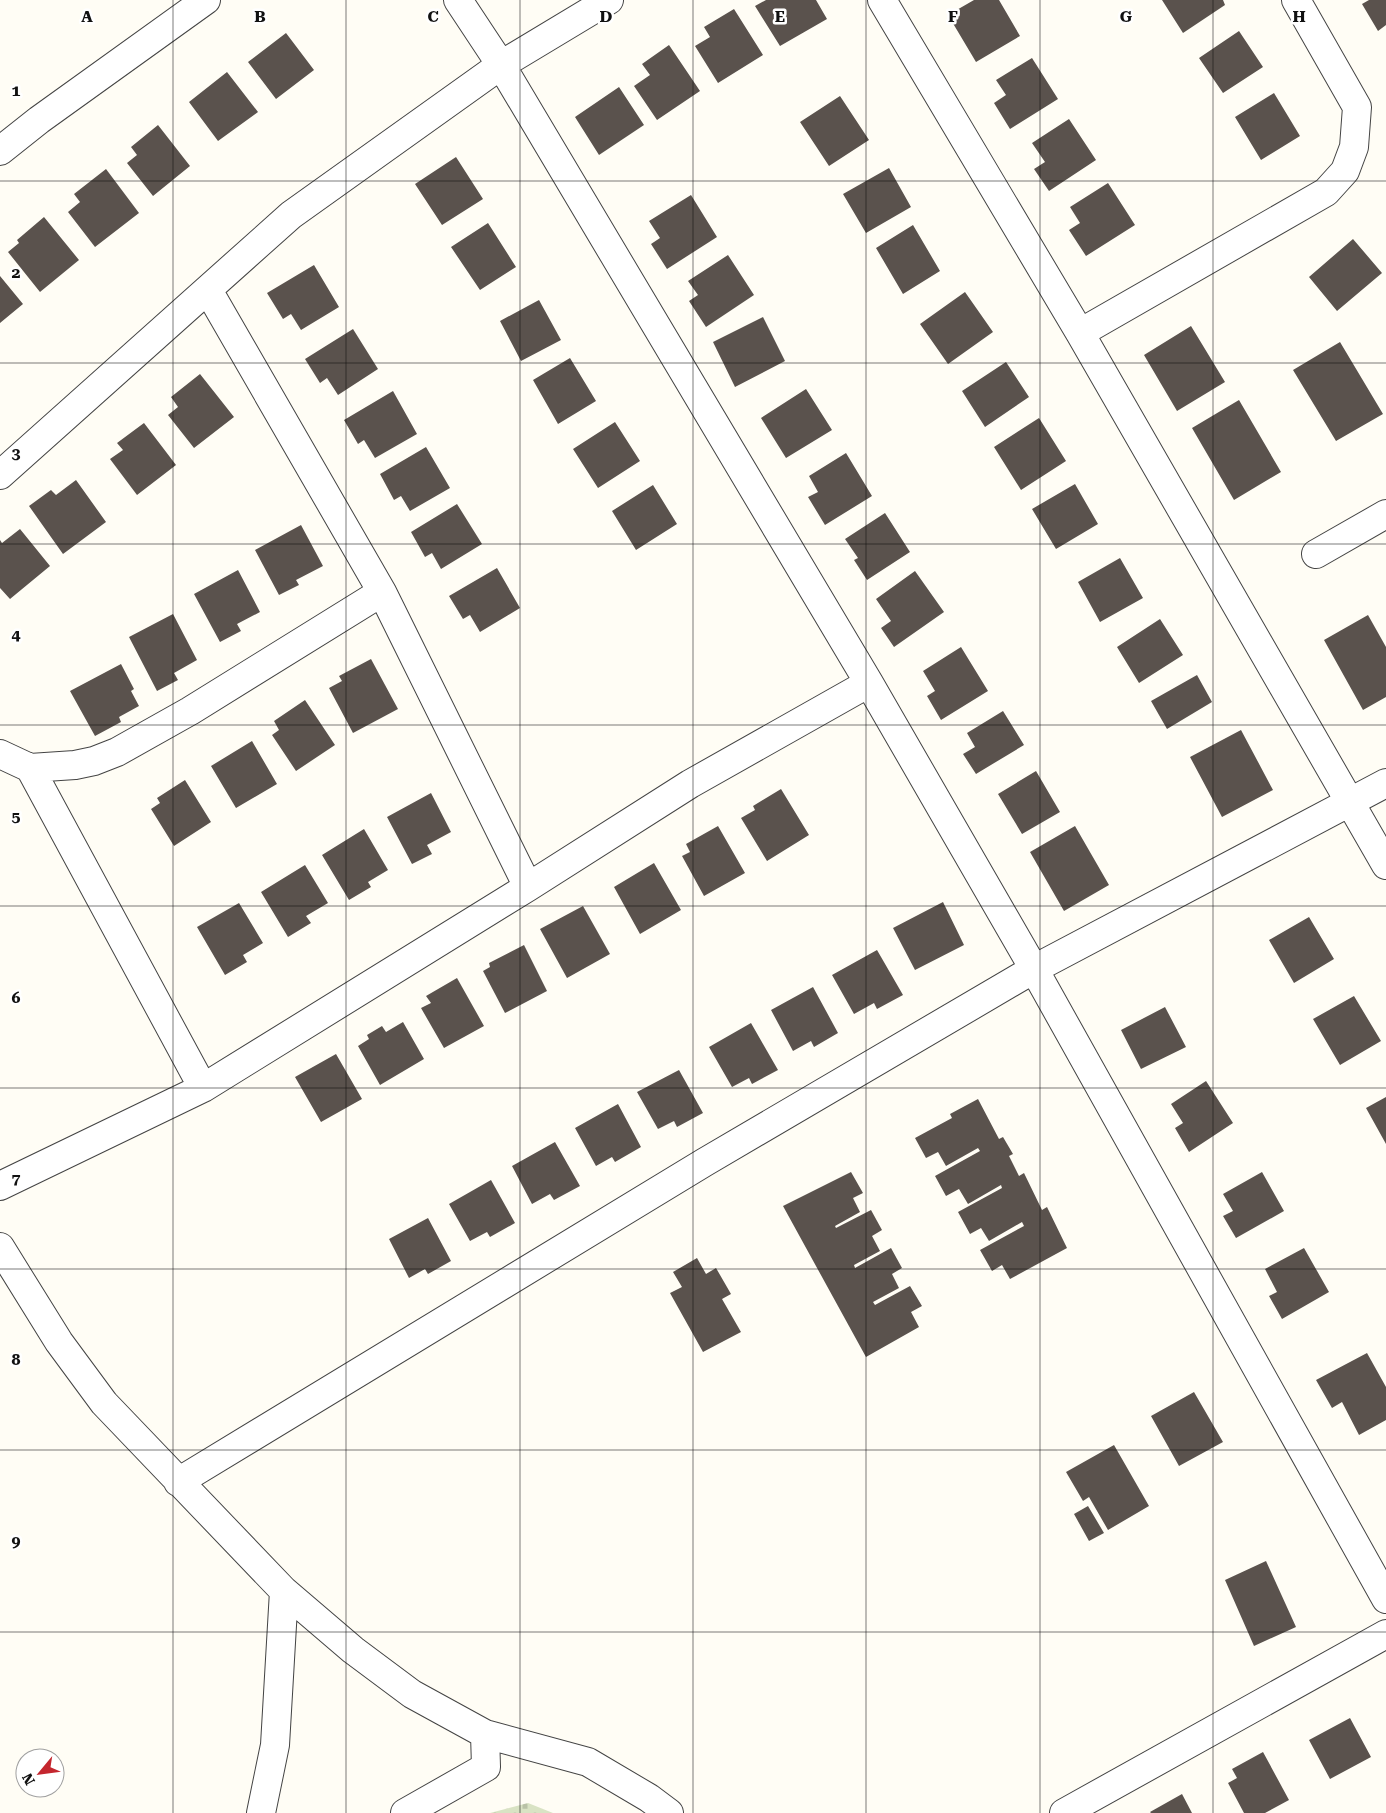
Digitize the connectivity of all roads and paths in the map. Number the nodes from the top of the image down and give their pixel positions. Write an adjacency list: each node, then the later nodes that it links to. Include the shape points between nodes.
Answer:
1 (206, 0): 7 (street)
2 (458, 0): 6 (street)
3 (609, 0): 6 (street)
4 (882, 0): 9 (street)
5 (1296, 0): 9 (street, via 1357,107 1354,147 1345,171 1326,192)
6 (501, 65): 8 (street, via 291,215); 14 (street)
7 (0, 151)
8 (208, 290): 10 (street); 13 (street)
9 (1080, 333): 18 (street)
10 (0, 476)
11 (1386, 514): 12 (street)
12 (1316, 554)
13 (382, 592): 16 (street, via 190,711 117,752 75,765); 20 (street)
14 (869, 683): 20 (street, via 690,784); 21 (street)
15 (0, 754): 16 (street)
16 (30, 768): 22 (street)
17 (1386, 783): 18 (street)
18 (1351, 803): 19 (street); 21 (street)
19 (1386, 865)
20 (528, 887): 22 (street)
21 (1034, 969): 25 (street, via 705,1162); 27 (street)
22 (202, 1088): 23 (street)
23 (0, 1186)
24 (0, 1247): 25 (street, via 59,1342 104,1403)
25 (178, 1482): 26 (street)
26 (284, 1591): 29 (street, via 353,1650 412,1694); 30 (street, via 275,1745)
27 (1386, 1599)
28 (1386, 1634): 33 (street)
29 (485, 1734): 31 (street, via 486,1767); 32 (street, via 588,1762)
30 (261, 1813)
31 (405, 1813)
32 (669, 1813)
33 (1064, 1813)

